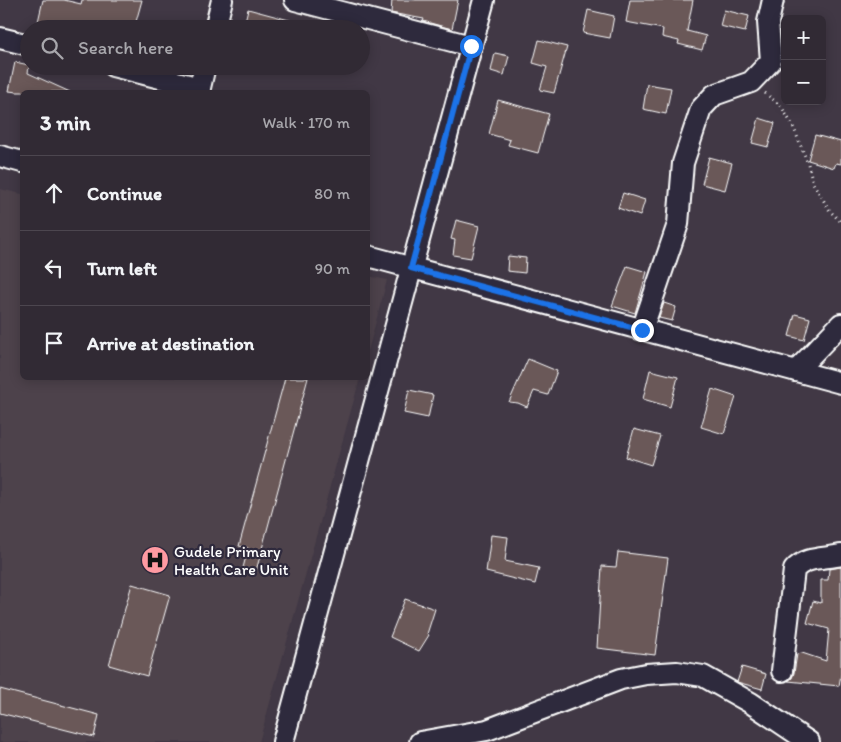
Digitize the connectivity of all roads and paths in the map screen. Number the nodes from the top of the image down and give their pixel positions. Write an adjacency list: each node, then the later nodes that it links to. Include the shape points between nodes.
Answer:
1 (222, 0): 5 (street)
2 (295, 0): 8 (street)
3 (484, 0): 8 (street)
4 (773, 0): 11 (street, via 768,22 771,61)
5 (217, 20)
6 (0, 38): 7 (street)
7 (20, 43)
8 (471, 46): 17 (street)
9 (146, 75): 12 (street)
10 (204, 75): 12 (street)
11 (751, 82): 15 (path, via 781,106 793,126 813,183); 19 (street, via 714,95 701,109 683,163 678,224)
12 (200, 90)
13 (0, 156): 14 (street)
14 (20, 161)
15 (841, 222)
16 (370, 257): 17 (street)
17 (411, 268): 19 (street); 24 (street)
18 (841, 324): 20 (street)
19 (642, 330): 20 (street)
20 (796, 371): 21 (street)
21 (841, 383)
22 (841, 556): 23 (street, via 805,561 794,570)
23 (782, 671)
24 (282, 742)
25 (420, 742): 26 (street, via 487,730 621,679 677,672 703,676 751,702)
26 (808, 742)

